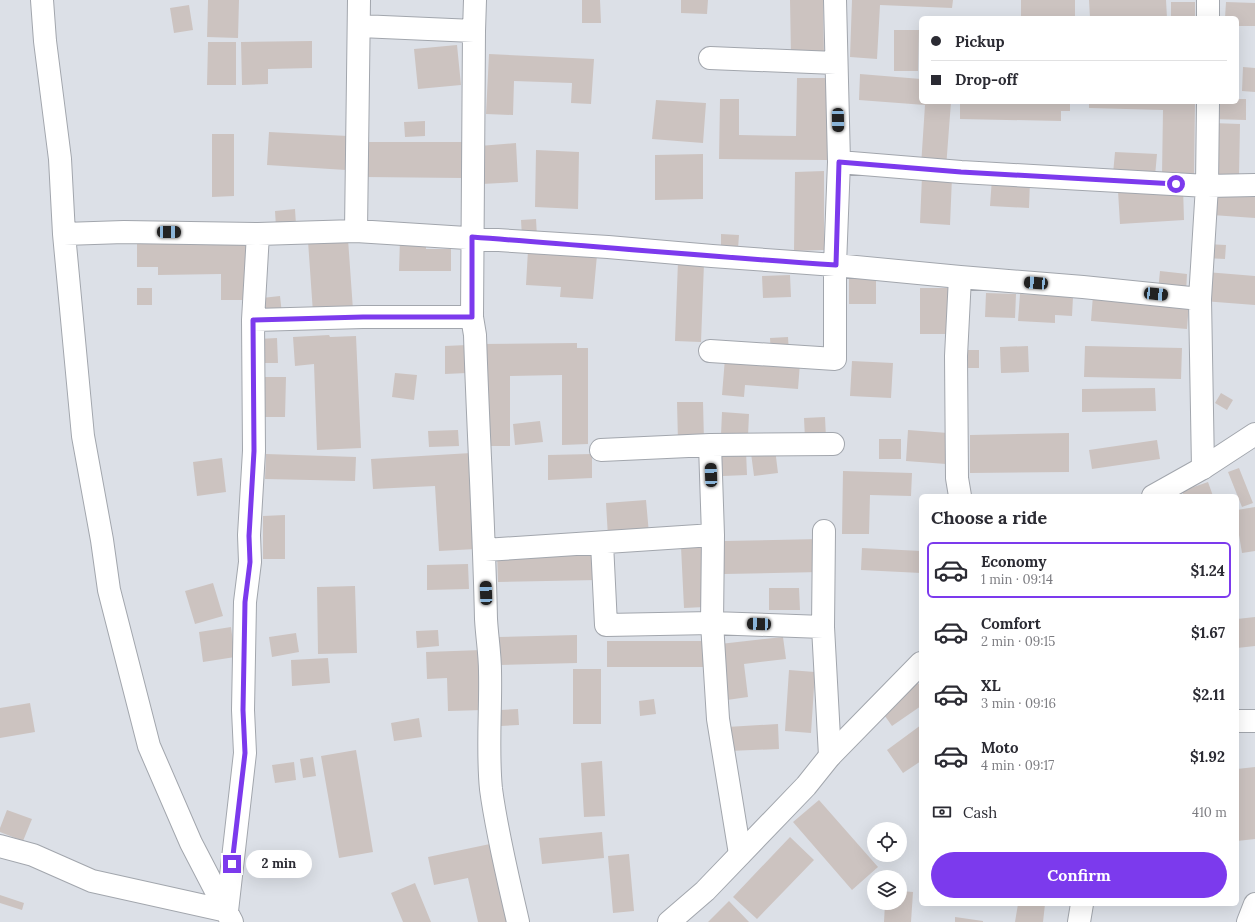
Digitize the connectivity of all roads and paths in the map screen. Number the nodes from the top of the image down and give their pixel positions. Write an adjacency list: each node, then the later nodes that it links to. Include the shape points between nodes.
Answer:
1 (42, 0): 16 (street, via 60,160)
2 (359, 0): 7 (street)
3 (475, 0): 8 (street)
4 (835, 0): 10 (street)
5 (1208, 0): 6 (street)
6 (1208, 16)
7 (360, 26): 8 (street); 15 (street)
8 (474, 31): 18 (street)
9 (710, 58): 10 (street)
10 (836, 63): 12 (street)
11 (1208, 104): 14 (street)
12 (839, 162): 14 (street, via 961,172); 19 (street)
13 (1255, 185): 14 (street)
14 (1207, 186): 21 (street)
15 (356, 231): 17 (street); 18 (street)
16 (64, 234): 17 (street); 46 (street, via 83,436 109,590 149,746 191,843)
17 (258, 234): 23 (street)
18 (472, 237): 19 (street); 22 (street)
19 (836, 265): 20 (street); 24 (street, via 836,359)
20 (960, 277): 21 (street); 30 (street, via 956,356 957,478)
21 (1200, 299): 29 (street)
22 (472, 317): 23 (street); 35 (street)
23 (253, 320): 46 (street, via 254,451 250,562 245,602 245,753)
24 (710, 351)
25 (1255, 434): 29 (street)
26 (833, 444): 27 (street)
27 (710, 445): 28 (street); 33 (street)
28 (602, 450)
29 (1203, 468): 31 (street)
30 (960, 494)
31 (1157, 494)
32 (824, 531): 37 (street)
33 (713, 535): 34 (street); 36 (street)
34 (602, 543): 35 (street); 36 (street, via 606,625)
35 (485, 550): 47 (street, via 491,788)
36 (712, 622): 37 (street); 43 (street, via 718,719)
37 (823, 627): 41 (street)
38 (919, 665): 41 (street)
39 (1239, 721): 40 (street)
40 (1255, 721)
41 (830, 756): 43 (street, via 806,786)
42 (0, 846): 46 (street, via 33,855 92,881)
43 (740, 854): 48 (street, via 705,891)
44 (1255, 904): 50 (street)
45 (1082, 906): 49 (street)
46 (229, 916)
47 (518, 922)
48 (669, 922)
49 (1079, 922)
50 (1248, 922)

